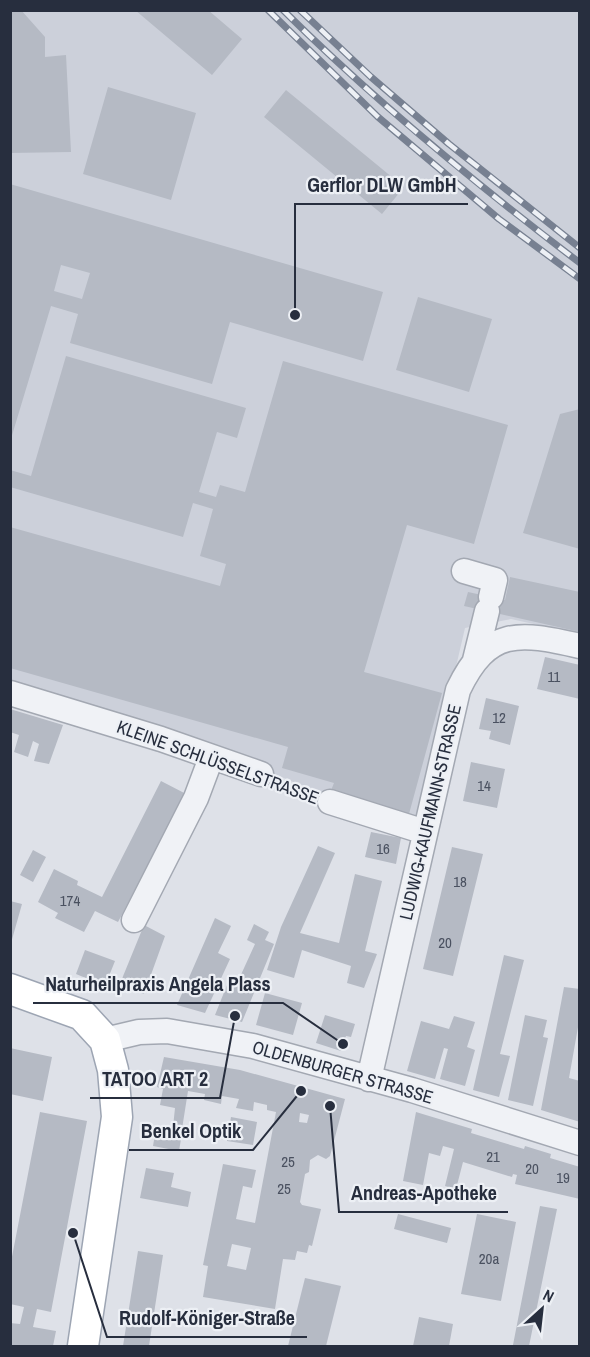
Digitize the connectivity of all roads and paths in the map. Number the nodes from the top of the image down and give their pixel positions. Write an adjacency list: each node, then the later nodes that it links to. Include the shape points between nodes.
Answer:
1 (464, 571): 3 (street, via 495,580)
2 (579, 645): 3 (street, LUDWIG-KAUFMANN-STRASSE, via 537,636 510,638 489,645)
3 (475, 660): 8 (street, LUDWIG-KAUFMANN-STRASSE, via 458,690)
4 (10, 693): 5 (street, KLEINE SCHLÜSSELSTRASSE)
5 (211, 758): 6 (street, KLEINE SCHLÜSSELSTRASSE); 9 (street, via 196,798)
6 (261, 774): 7 (path, KLEINE SCHLÜSSELSTRASSE)
7 (330, 802): 8 (street, KLEINE SCHLÜSSELSTRASSE)
8 (425, 832): 12 (street, LUDWIG-KAUFMANN-STRASSE)
9 (134, 920)
10 (10, 989): 11 (main road, via 82,1015)
11 (105, 1040): 12 (street, OLDENBURGER STRASSE, via 139,1032 189,1033 253,1046); 14 (main road, via 113,1070 117,1117)
12 (369, 1079): 13 (street, OLDENBURGER STRASSE)
13 (579, 1143)
14 (83, 1347)

